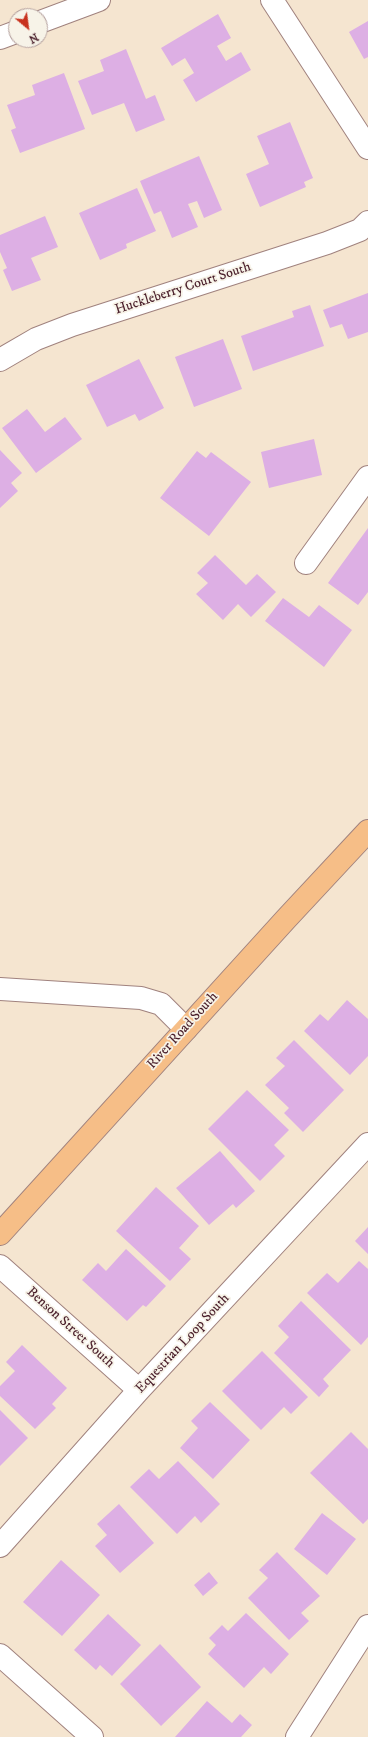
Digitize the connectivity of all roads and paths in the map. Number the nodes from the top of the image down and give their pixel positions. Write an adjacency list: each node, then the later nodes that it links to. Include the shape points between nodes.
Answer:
1 (99, 0): 3 (street)
2 (272, 0): 4 (street)
3 (48, 19)
4 (368, 148)
5 (368, 222): 6 (street, Huckleberry Court South, via 360,230 327,243 36,339)
6 (0, 360)
7 (368, 477): 8 (street)
8 (306, 563)
9 (368, 831): 11 (main road, River Road South)
10 (0, 989): 11 (street, via 141,998 161,1004)
11 (186, 1029): 13 (main road, River Road South)
12 (368, 1144): 15 (street, Equestrian Loop South)
13 (0, 1234)
14 (0, 1266): 15 (street, Benson Street South)
15 (139, 1390): 16 (street, Equestrian Loop South)
16 (0, 1546)
17 (368, 1626): 20 (street)
18 (0, 1654): 19 (street)
19 (92, 1737)
20 (297, 1737)

